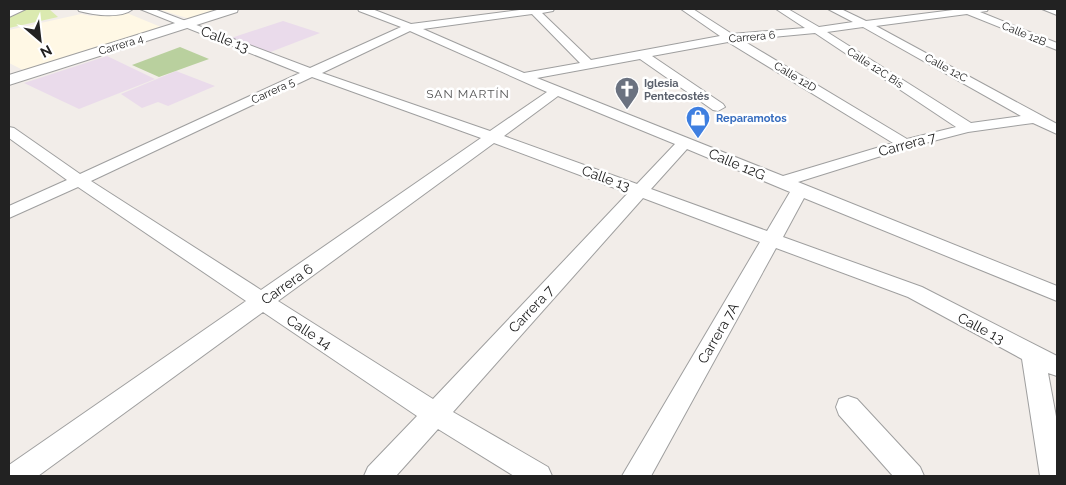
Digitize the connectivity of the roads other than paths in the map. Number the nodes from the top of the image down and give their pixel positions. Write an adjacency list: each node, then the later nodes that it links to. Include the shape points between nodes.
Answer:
1 (21, 9): 18 (street)
2 (128, 9): 13 (street, via 115,12)
3 (145, 9): 21 (street, Calle 13)
4 (232, 9): 21 (street, Carrera 4)
5 (363, 9): 23 (street, Calle 12G)
6 (463, 9): 19 (street)
7 (549, 9): 14 (street, Carrera 5)
8 (686, 9): 25 (street, Calle 12D)
9 (781, 9): 24 (street, Calle 12C Bis)
10 (833, 9): 22 (street, Calle 12C)
11 (983, 9): 15 (street, Carrera 6)
12 (1047, 9): 17 (street)
13 (90, 10)
14 (533, 10): 19 (street, Carrera 5); 28 (street)
15 (966, 10): 20 (street, Carrera 6); 26 (street, Calle 12B)
16 (886, 12): 20 (street)
17 (1057, 12)
18 (9, 14)
19 (472, 19): 23 (street, Carrera 5)
20 (902, 19): 22 (street, Carrera 6)
21 (187, 24): 29 (street, Calle 13); 31 (street, Carrera 4)
22 (865, 24): 24 (street, Carrera 6); 34 (street, Calle 12C)
23 (410, 27): 29 (street, Carrera 5); 30 (street, Calle 12G)
24 (817, 30): 25 (street, Carrera 6); 35 (street, Calle 12C Bis)
25 (730, 38): 27 (street, Carrera 6); 40 (street, Calle 12D)
26 (1057, 47)
27 (641, 54): 28 (street, Carrera 6); 33 (street)
28 (588, 64): 30 (street, Carrera 6)
29 (311, 73): 38 (street, Calle 13); 41 (street, Carrera 5)
30 (523, 77): 32 (street, Calle 12G)
31 (9, 80)
32 (557, 91): 38 (street, Carrera 6); 39 (street, Calle 12G)
33 (718, 107)
34 (1036, 118): 35 (street, Carrera 7); 36 (street, Calle 12C)
35 (968, 128): 40 (street, Carrera 7)
36 (1057, 130)
37 (9, 131): 41 (street, Calle 14)
38 (492, 137): 43 (street, Calle 13); 47 (street, Carrera 6)
39 (685, 142): 42 (street, Calle 12G); 43 (street, Carrera 7)
40 (905, 144): 42 (street, Carrera 7)
41 (79, 181): 44 (street, Carrera 5); 47 (street, Calle 14)
42 (791, 186): 45 (street, Carrera 7A); 46 (street, Calle 12G)
43 (640, 190): 45 (street, Calle 13); 51 (street, Carrera 7)
44 (9, 213)
45 (772, 240): 48 (street, Calle 13, via 914,292); 55 (street, Carrera 7A)
46 (1057, 294)
47 (262, 301): 51 (street, Calle 14); 52 (street, Carrera 6)
48 (1033, 356): 49 (street, Calle 13); 57 (street)
49 (1057, 367)
50 (848, 407): 56 (street)
51 (434, 414): 53 (street, Carrera 7); 54 (street, Calle 14)
52 (16, 476)
53 (378, 476)
54 (538, 476)
55 (636, 476)
56 (910, 476)
57 (1054, 476)

